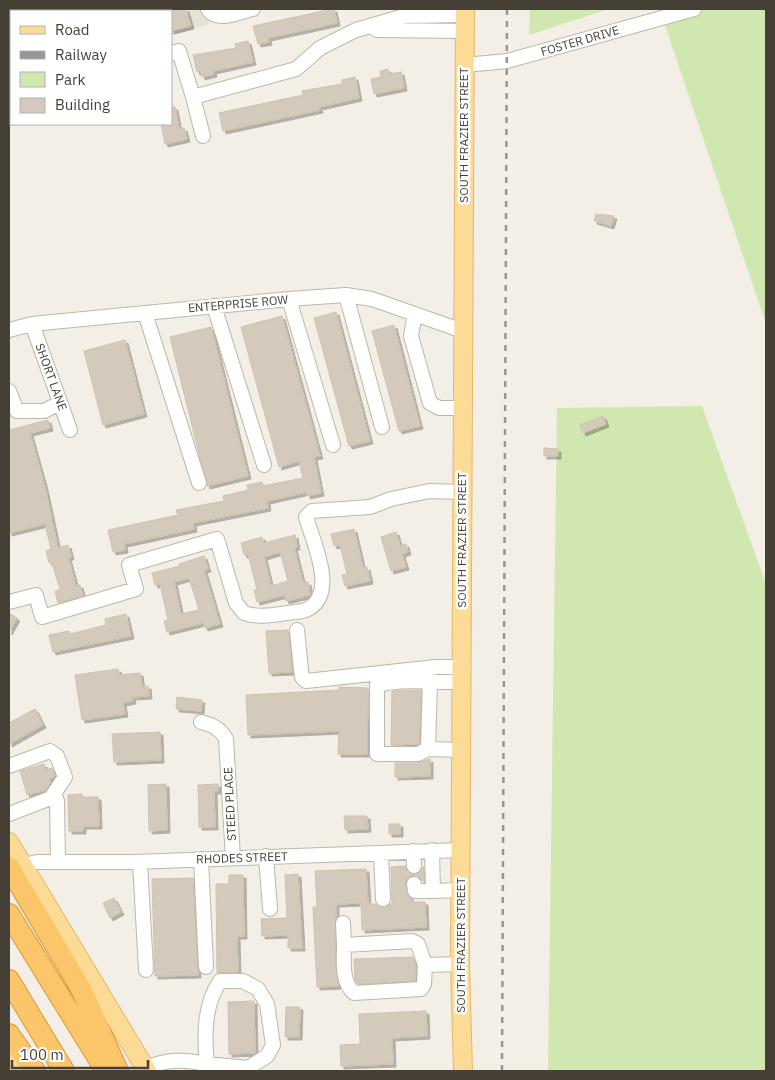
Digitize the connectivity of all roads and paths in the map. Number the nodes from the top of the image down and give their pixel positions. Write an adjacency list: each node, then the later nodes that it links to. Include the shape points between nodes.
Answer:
1 (208, 9): 2 (street, via 218,16)
2 (252, 9)
3 (694, 9): 6 (street, FOSTER DRIVE, via 507,61)
4 (465, 18): 6 (main road, SOUTH FRAZIER STREET); 7 (street, via 404,16 356,30 320,48 296,69)
5 (172, 53): 7 (street, via 179,51)
6 (464, 65): 16 (main road, SOUTH FRAZIER STREET)
7 (193, 97): 8 (street)
8 (203, 136)
9 (346, 295): 10 (street, ENTERPRISE ROW); 13 (street, ENTERPRISE ROW, via 372,299); 20 (street)
10 (289, 298): 11 (street, ENTERPRISE ROW); 22 (street)
11 (214, 306): 12 (street, ENTERPRISE ROW); 23 (street)
12 (145, 312): 14 (street, ENTERPRISE ROW); 24 (street)
13 (415, 314): 16 (street, ENTERPRISE ROW); 19 (street, via 411,336 430,403 439,408)
14 (32, 324): 15 (street, ENTERPRISE ROW); 18 (street, SHORT LANE)
15 (9, 330)
16 (463, 331): 19 (main road, SOUTH FRAZIER STREET)
17 (9, 391): 18 (street, via 17,411 44,411)
18 (60, 403): 21 (street, SHORT LANE)
19 (463, 408): 25 (main road, SOUTH FRAZIER STREET)
20 (382, 427)
21 (70, 430)
22 (333, 445)
23 (264, 465)
24 (199, 483)
25 (462, 492): 26 (street, via 429,491 370,506 312,511 306,517 324,583 319,598 305,611 265,616 244,613 236,603 218,539 129,565 136,589 42,617 36,595); 28 (main road, SOUTH FRAZIER STREET)
26 (9, 602)
27 (297, 630): 28 (street, via 302,677 306,681 436,667)
28 (461, 674): 29 (street); 32 (main road, SOUTH FRAZIER STREET)
29 (430, 681): 31 (street); 31 (street, via 377,685 377,754 418,754)
30 (201, 722): 44 (street, STEED PLACE, via 222,731 226,739)
31 (428, 749): 32 (street)
32 (461, 750): 40 (main road, SOUTH FRAZIER STREET)
33 (33, 751): 34 (street)
34 (9, 757)
35 (9, 766): 36 (street, via 50,752 58,756 64,777)
36 (54, 794): 37 (street); 46 (street, via 57,801)
37 (9, 814)
38 (9, 842): 48 (main road)
39 (432, 850): 40 (street, RHODES STREET); 41 (street, RHODES STREET); 52 (street)
40 (461, 850): 51 (main road, SOUTH FRAZIER STREET)
41 (413, 851): 42 (street, RHODES STREET); 49 (street)
42 (381, 854): 43 (street, RHODES STREET); 53 (street)
43 (266, 856): 44 (street, RHODES STREET); 54 (street)
44 (233, 858): 45 (street, RHODES STREET)
45 (201, 859): 47 (street, RHODES STREET); 60 (street)
46 (58, 862): 47 (street, RHODES STREET); 48 (street, RHODES STREET)
47 (140, 862): 61 (street)
48 (16, 866): 65 (main road); 69 (highway, via 81,989)
49 (414, 866)
50 (414, 884): 52 (street, via 414,891)
51 (460, 890): 52 (street); 58 (main road, SOUTH FRAZIER STREET)
52 (434, 891)
53 (384, 898)
54 (270, 909)
55 (9, 914): 68 (highway)
56 (343, 923): 57 (street)
57 (344, 945): 59 (street, via 412,941 418,944); 59 (street, via 346,981 354,993 421,989)
58 (460, 964): 59 (street); 70 (main road, SOUTH FRAZIER STREET)
59 (425, 965)
60 (206, 967)
61 (146, 970)
62 (9, 980): 67 (highway)
63 (9, 1034): 66 (highway)
64 (206, 1068): 64 (street, via 248,1068 267,1056 272,1045 267,1004 258,989 243,981 220,981 207,1011); 65 (street, via 183,1060 165,1061)
65 (146, 1070)
66 (35, 1071)
67 (64, 1071)
68 (106, 1071)
69 (118, 1071)
70 (463, 1071)

